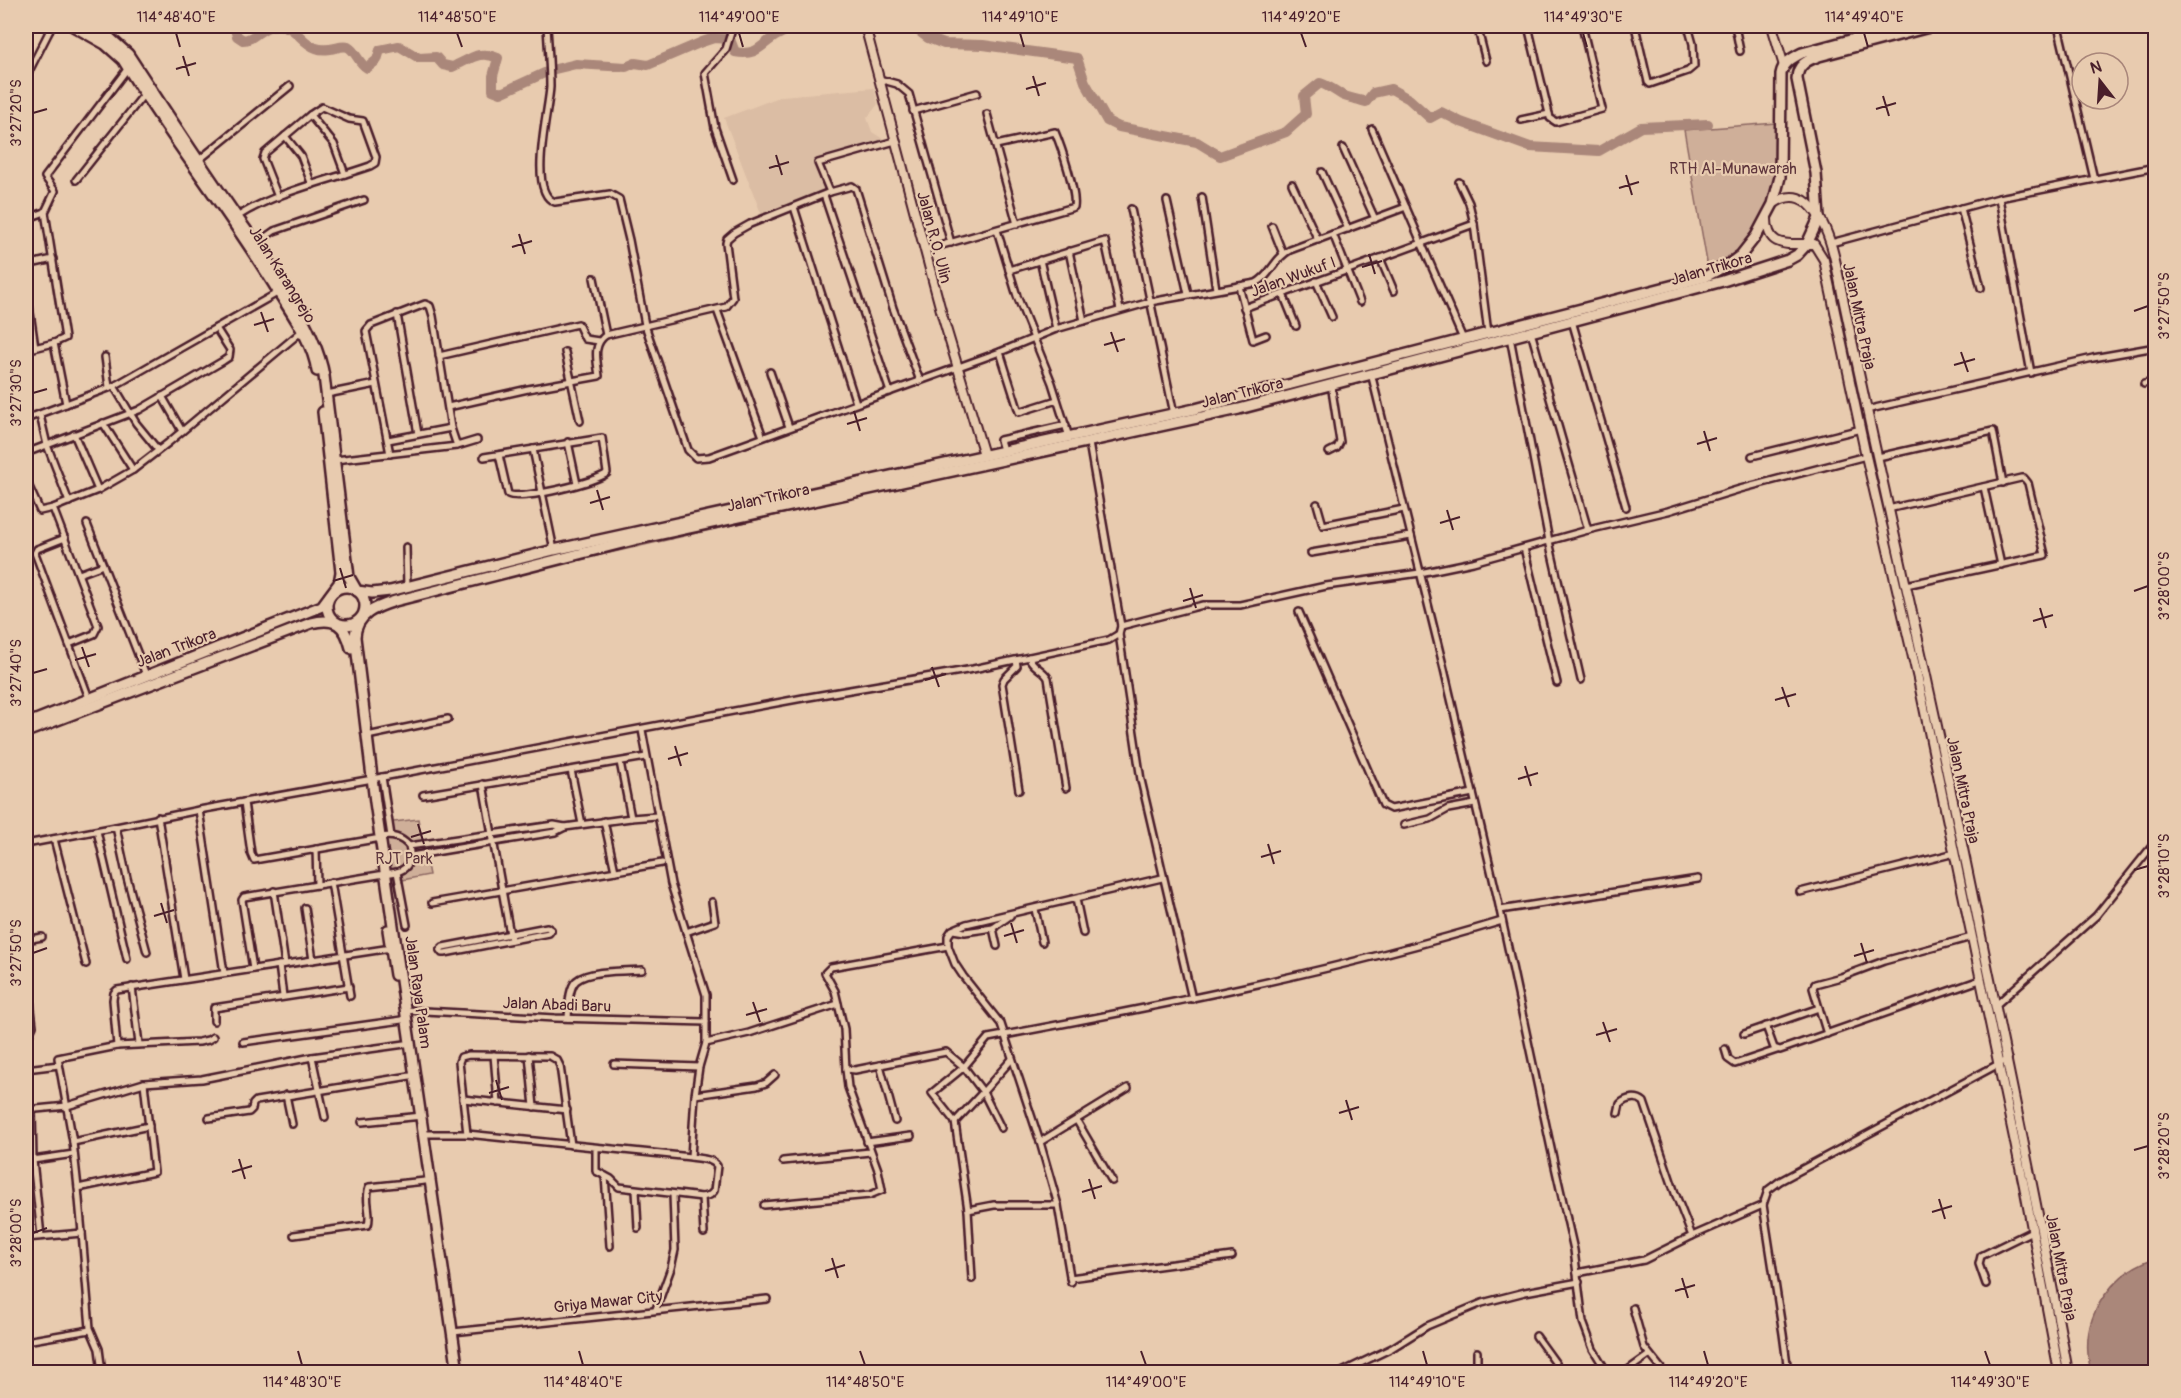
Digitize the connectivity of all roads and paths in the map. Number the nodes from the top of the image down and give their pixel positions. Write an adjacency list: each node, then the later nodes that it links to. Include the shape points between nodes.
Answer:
1 (52, 26): 22 (street)
2 (73, 26): 21 (main road, Jalan Karangrejo, via 105,45)
3 (88, 26): 32 (main road, Jalan Karangrejo, via 128,54)
4 (547, 26): 106 (street, via 549,96 540,169 544,194 555,202 610,194 619,199)
5 (733, 26): 44 (street, via 726,49 705,73 715,128)
6 (865, 26): 23 (street, Jalan R.O. Ulin)
7 (1478, 26): 19 (street)
8 (1528, 26): 29 (street)
9 (1582, 26): 29 (street, via 1602,109 1556,122)
10 (1635, 26): 11 (street, via 1650,84 1694,66)
11 (1688, 26)
12 (1735, 26): 18 (street)
13 (1772, 26): 20 (street)
14 (1933, 26): 16 (main road)
15 (2058, 26): 42 (street)
16 (1910, 28): 17 (main road)
17 (1899, 29): 20 (main road, via 1802,53); 62 (main road, via 1808,60 1799,68 1797,79 1816,173)
18 (1740, 51)
19 (1486, 61)
20 (1784, 66): 54 (main road, Jalan Trikora, via 1780,86 1780,177)
21 (128, 68): 25 (main road, Jalan Karangrejo); 59 (street, via 47,173 46,179 55,193)
22 (26, 77)
23 (877, 78): 27 (street, via 903,88 909,94); 35 (street, Jalan R.O. Ulin)
24 (290, 86): 38 (street)
25 (145, 93): 32 (main road, Jalan Karangrejo); 43 (street)
26 (977, 93): 27 (street)
27 (913, 111): 73 (street)
28 (987, 114): 36 (street)
29 (1549, 114): 31 (street)
30 (310, 115): 34 (street); 41 (street, via 334,144); 41 (street, via 324,108 364,123 376,162)
31 (1521, 120)
32 (171, 125): 38 (main road, Jalan Karangrejo); 76 (main road, Jalan Karangrejo)
33 (1372, 129): 56 (street)
34 (285, 136): 47 (street, via 301,156); 49 (street, via 262,157)
35 (895, 141): 48 (street, via 818,163); 77 (street, Jalan R.O. Ulin)
36 (996, 145): 65 (street); 65 (street, via 1054,131 1068,171 1074,207)
37 (1343, 148): 64 (street)
38 (199, 160): 61 (main road, Jalan Karangrejo)
39 (2156, 167): 42 (street)
40 (1322, 172): 68 (street)
41 (345, 174): 47 (street)
42 (2094, 179): 51 (street)
43 (76, 180)
44 (733, 180)
45 (1459, 182): 66 (street)
46 (1292, 184): 71 (street)
47 (312, 185): 49 (street)
48 (827, 194): 55 (street); 133 (street, via 846,186 856,189); 139 (street)
49 (278, 197): 61 (street)
50 (1202, 197): 91 (street)
51 (1999, 198): 57 (street); 131 (street)
52 (364, 200): 76 (street, via 274,231)
53 (1167, 201): 94 (street)
54 (1773, 204): 60 (main road, Jalan Trikora); 62 (street, via 1787,198 1801,199)
55 (794, 207): 100 (street, via 750,224 727,239 733,297); 143 (street)
56 (1407, 207): 64 (street); 72 (street)
57 (1961, 208): 74 (street); 90 (street)
58 (1131, 209): 97 (street)
59 (45, 212): 63 (street); 81 (street)
60 (1767, 215): 75 (street, via 1768,230 1775,239 1787,244); 96 (main road, Jalan Trikora, via 1748,247 1729,264 1705,277)
61 (237, 217): 76 (main road, Jalan Karangrejo)
62 (1820, 218): 74 (street, Jalan Mitra Praja); 75 (main road, Jalan Trikora)
63 (26, 219)
64 (1375, 219): 68 (street)
65 (1017, 224): 69 (street)
66 (1474, 224): 72 (street, Jalan Wukuf I); 112 (street)
67 (1272, 226): 79 (street)
68 (1348, 229): 70 (street)
69 (997, 230): 73 (street); 84 (street)
70 (1333, 234): 71 (street); 85 (street)
71 (1318, 240): 79 (street)
72 (1422, 242): 80 (street, Jalan Wukuf I); 117 (street)
73 (951, 243): 77 (street)
74 (1831, 243): 146 (street, Jalan Mitra Praja)
75 (1807, 244): 96 (main road, Jalan Trikora, via 1797,255 1723,281); 156 (street, Jalan Mitra Praja, via 1814,244 1824,260)
76 (253, 246): 93 (main road, Jalan Karangrejo); 140 (main road, Jalan Karangrejo, via 309,329 320,356)
77 (925, 250): 128 (street, Jalan R.O. Ulin)
78 (1069, 251): 82 (street); 101 (street, via 1105,242); 104 (street)
79 (1283, 254): 89 (street, via 1261,281)
80 (1380, 258): 85 (street, Jalan Wukuf I); 92 (street)
81 (53, 259): 83 (street); 119 (street, via 65,334 64,340)
82 (1040, 260): 84 (street); 109 (street)
83 (26, 265)
84 (1009, 270): 116 (street)
85 (1347, 270): 87 (street, Jalan Wukuf I); 98 (street)
86 (594, 278): 113 (street)
87 (1316, 281): 95 (street, Jalan Wukuf I); 103 (street)
88 (26, 285): 120 (street)
89 (1239, 286): 91 (street); 99 (street, Jalan Wukuf I)
90 (1981, 288)
91 (1216, 289): 94 (street)
92 (1394, 291)
93 (279, 292): 108 (street); 110 (main road, Jalan Karangrejo)
94 (1188, 294): 97 (street)
95 (1283, 294): 99 (street, Jalan Wukuf I); 107 (street)
96 (1627, 301): 105 (main road, Jalan Trikora); 112 (main road, Jalan Trikora)
97 (1150, 302): 101 (street); 148 (street)
98 (1360, 302)
99 (1244, 308): 114 (street, via 1253,340)
100 (717, 310): 106 (street); 161 (street)
101 (1120, 310): 104 (street)
102 (397, 314): 125 (street, via 429,305); 135 (street, via 368,326 366,331); 159 (street)
103 (1332, 317)
104 (1084, 321): 109 (street)
105 (1572, 321): 111 (main road, Jalan Trikora); 192 (street)
106 (645, 325): 113 (street); 161 (street, via 692,457 709,457)
107 (1296, 326)
108 (216, 328): 138 (street); 141 (street, via 230,350 229,357)
109 (1056, 329): 116 (street)
110 (302, 331): 157 (street); 214 (main road, Jalan Karangrejo, via 316,363 322,398 341,566)
111 (1531, 332): 115 (main road, Jalan Trikora); 199 (street)
112 (1488, 333): 117 (main road, Jalan Trikora)
113 (606, 335): 118 (street)
114 (1266, 335)
115 (1510, 337): 127 (main road, Jalan Trikora); 202 (street)
116 (1033, 339): 124 (street); 142 (street)
117 (1463, 339): 127 (main road, Jalan Trikora)
118 (599, 341): 125 (street, via 585,339 578,324); 132 (street, via 599,375)
119 (54, 343): 120 (street); 144 (street)
120 (35, 347): 122 (street)
121 (2156, 347): 131 (street)
122 (26, 350)
123 (565, 352): 132 (street)
124 (1000, 352): 128 (street); 142 (street, via 1019,412)
125 (439, 356): 145 (street)
126 (105, 357): 138 (street)
127 (1394, 362): 130 (main road, Jalan Trikora); 148 (main road, Jalan Trikora)
128 (957, 367): 133 (street); 176 (street, Jalan R.O. Ulin)
129 (770, 372): 154 (street)
130 (1371, 373): 136 (main road, Jalan Trikora); 194 (street)
131 (2031, 373): 146 (street)
132 (570, 381): 145 (street); 151 (street)
133 (920, 381): 139 (street)
134 (2156, 381): 137 (street)
135 (376, 384): 140 (street); 163 (street)
136 (1331, 384): 160 (main road, Jalan Trikora, via 1239,409); 172 (street, via 1340,442)
137 (2144, 384)
138 (112, 387): 144 (street); 147 (street)
139 (890, 392): 143 (street)
140 (327, 394): 181 (main road, Jalan Karangrejo)
141 (162, 396): 147 (street); 157 (street)
142 (1057, 400): 153 (street)
143 (856, 403): 154 (street)
144 (66, 404): 149 (street)
145 (448, 407): 155 (street)
146 (1866, 410): 180 (street, Jalan Mitra Praja)
147 (130, 413): 152 (street); 170 (street)
148 (1174, 414): 160 (main road, Jalan Trikora)
149 (40, 415): 150 (street); 167 (street)
150 (26, 419)
151 (580, 421)
152 (103, 423): 158 (street); 182 (street)
153 (1066, 425): 162 (street); 171 (street, via 1000,440)
154 (789, 427): 161 (street)
155 (451, 428): 159 (street); 168 (street)
156 (1861, 429): 177 (street); 178 (street, Jalan Mitra Praja)
157 (182, 431): 170 (street)
158 (74, 434): 167 (street); 187 (street)
159 (418, 434): 163 (street)
160 (1100, 435): 162 (main road, Jalan Trikora); 166 (main road, Jalan Trikora)
161 (763, 437)
162 (1069, 437): 171 (main road, Jalan Trikora)
163 (388, 440): 174 (street)
164 (477, 441): 168 (street)
165 (568, 442): 169 (street); 185 (street); 185 (street, via 602,438 608,473)
166 (1089, 443): 189 (main road, Jalan Trikora); 218 (street)
167 (47, 445): 173 (street); 190 (street)
168 (457, 446): 174 (street)
169 (533, 449): 175 (street); 188 (street)
170 (158, 450): 182 (street)
171 (1003, 450): 176 (main road, Jalan Trikora)
172 (1329, 452)
173 (26, 453)
174 (390, 454): 181 (street)
175 (499, 455): 179 (street); 188 (street, via 510,496)
176 (984, 455): 189 (main road, Jalan Trikora)
177 (1752, 456)
178 (1866, 456): 199 (street); 263 (street, Jalan Mitra Praja)
179 (484, 457)
180 (1878, 457): 184 (street, via 1993,431); 195 (street, Jalan Mitra Praja)
181 (335, 459): 213 (main road, Jalan Karangrejo, via 349,577)
182 (132, 470): 187 (street)
183 (26, 480): 193 (street, via 40,511)
184 (2003, 483): 186 (street); 208 (street, via 2027,480 2045,555)
185 (577, 484): 188 (street)
186 (1984, 487): 195 (street); 208 (street)
187 (98, 490): 190 (street)
188 (542, 492): 205 (street)
189 (801, 500): 205 (main road, Jalan Trikora); 216 (main road, Jalan Trikora, via 474,579 384,604)
190 (69, 502): 193 (street)
191 (1317, 504): 197 (street)
192 (1626, 507)
193 (53, 508): 201 (street)
194 (1404, 509): 197 (street); 200 (street)
195 (1888, 509): 211 (street, Jalan Mitra Praja)
196 (87, 524): 207 (street)
197 (1323, 525): 198 (street)
198 (1315, 526)
199 (1588, 530): 202 (street)
200 (1411, 536): 206 (street); 209 (street)
201 (65, 538): 210 (street); 220 (street, via 35,553)
202 (1549, 541): 204 (street); 224 (street)
203 (406, 548): 212 (street)
204 (1524, 548): 209 (street); 225 (street)
205 (554, 549): 212 (main road, Jalan Trikora)
206 (1311, 553)
207 (103, 565): 210 (street); 223 (street)
208 (2001, 565): 211 (street)
209 (1420, 573): 218 (street, via 1326,586 1240,605 1203,605); 240 (street)
210 (79, 574): 220 (street, via 98,628 94,634)
211 (1906, 585): 315 (street, Jalan Mitra Praja)
212 (407, 587): 213 (main road, Jalan Trikora, via 381,593)
213 (357, 591): 214 (main road, Jalan Trikora, via 342,588); 216 (main road, Jalan Karangrejo, via 365,606)
214 (333, 594): 217 (main road, Jalan Karangrejo, via 328,609); 223 (main road, Jalan Trikora, via 311,612)
215 (1299, 612): 240 (street, via 1383,805 1391,809)
216 (362, 617): 217 (main road, Jalan Trikora, via 353,624); 231 (main road, Jalan Raya Palam, via 355,636)
217 (337, 623): 230 (main road, Jalan Trikora, via 325,620 288,630); 236 (main road, Jalan Raya Palam, via 346,632 351,648)
218 (1121, 626): 219 (street)
219 (1119, 634): 221 (street, via 1109,640); 269 (street, via 1141,780)
220 (69, 644): 226 (street)
221 (1029, 657): 222 (street); 238 (street, via 1048,678)
222 (1016, 660): 229 (street); 239 (street, via 1017,666 1002,684)
223 (146, 675): 226 (main road, Jalan Trikora)
224 (1581, 680)
225 (1557, 682)
226 (89, 698): 228 (main road, Jalan Trikora)
227 (448, 719): 231 (street)
228 (26, 724)
229 (642, 730): 232 (street); 235 (street)
230 (26, 732)
231 (368, 736): 236 (main road, Jalan Raya Palam)
232 (646, 757): 233 (street); 245 (street)
233 (620, 762): 234 (street); 247 (street)
234 (571, 770): 237 (street); 249 (street)
235 (382, 777): 236 (street); 255 (street)
236 (369, 780): 242 (street); 256 (main road, Jalan Raya Palam)
237 (483, 784): 241 (street); 254 (street)
238 (1066, 788)
239 (1018, 790)
240 (1473, 792): 243 (street)
241 (423, 795)
242 (244, 802): 244 (street); 262 (street, via 254,860)
243 (1475, 804): 250 (street); 281 (street)
244 (199, 810): 246 (street); 306 (street)
245 (657, 816): 247 (street); 287 (street)
246 (158, 817): 251 (street); 307 (street)
247 (631, 818): 248 (street)
248 (604, 821): 249 (street); 266 (street)
249 (582, 824): 252 (street)
250 (1404, 825)
251 (116, 827): 253 (street); 297 (street)
252 (565, 827): 254 (street); 259 (street)
253 (97, 831): 257 (street); 299 (street)
254 (492, 833): 259 (street); 261 (street)
255 (392, 836): 256 (street); 261 (street)
256 (378, 838): 262 (street); 268 (main road, Jalan Raya Palam)
257 (54, 839): 260 (street); 301 (street)
258 (2156, 841): 315 (street, via 2096,916)
259 (495, 843): 264 (street); 274 (street)
260 (26, 844)
261 (409, 846): 264 (street)
262 (316, 849): 272 (street)
263 (1954, 853): 275 (street); 291 (street, Jalan Mitra Praja)
264 (411, 856): 267 (street, via 408,866)
265 (662, 863): 266 (street)
266 (615, 871): 274 (street)
267 (397, 872): 268 (street); 284 (street)
268 (384, 874): 271 (street); 296 (main road, Jalan Raya Palam); 317 (main road, Jalan Raya Palam)
269 (1162, 878): 276 (street); 313 (street)
270 (1698, 879): 281 (street)
271 (331, 882): 272 (street); 298 (street)
272 (317, 885): 273 (street)
273 (274, 891): 302 (street); 304 (street, via 243,898)
274 (504, 891): 278 (street); 290 (street)
275 (1800, 892)
276 (1076, 899): 280 (street); 288 (street)
277 (712, 902): 287 (street, via 715,922)
278 (432, 903)
279 (305, 908): 300 (street)
280 (1035, 909): 282 (street); 293 (street)
281 (1500, 910): 283 (street)
282 (1011, 915): 285 (street); 286 (street)
283 (1502, 921): 313 (street, via 1346,965); 409 (street)
284 (407, 925)
285 (993, 928): 286 (street); 295 (street)
286 (952, 930): 294 (street)
287 (686, 932): 320 (street, via 706,995)
288 (1083, 933)
289 (42, 937): 292 (street)
290 (511, 937): 290 (street, via 547,927 551,930 549,933); 290 (street, via 443,953 440,950 443,947)
291 (1972, 937): 308 (street, Jalan Mitra Praja); 316 (street, via 1815,984)
292 (26, 940)
293 (1042, 942)
294 (948, 946): 314 (street, via 829,968 825,975); 325 (street, via 963,976 999,1019)
295 (997, 946)
296 (391, 948): 298 (street); 317 (main road, Jalan Raya Palam)
297 (147, 952)
298 (343, 955): 300 (street); 310 (street)
299 (127, 959)
300 (313, 960): 302 (street)
301 (86, 964)
302 (282, 964): 304 (street); 311 (street)
303 (26, 966): 326 (street, via 33,1026)
304 (253, 969): 306 (street)
305 (642, 970): 318 (street, via 592,974 576,981)
306 (224, 973): 307 (street)
307 (184, 979): 309 (street)
308 (1980, 980): 323 (street); 341 (street, Jalan Mitra Praja)
309 (132, 987): 329 (street); 331 (street, via 114,993)
310 (349, 987): 311 (street); 312 (street)
311 (283, 996): 319 (street, via 214,1008)
312 (350, 996)
313 (1192, 999): 325 (street)
314 (838, 1004): 328 (street, via 749,1034); 347 (street)
315 (1996, 1005): 339 (street, Jalan Mitra Praja)
316 (1819, 1008): 321 (street); 323 (street)
317 (404, 1015): 318 (street, Jalan Abadi Baru); 327 (street, Jalan Abadi Baru); 330 (main road, Jalan Raya Palam); 363 (main road, Jalan Raya Palam)
318 (568, 1018): 320 (street, Jalan Abadi Baru)
319 (214, 1021)
320 (706, 1022): 328 (street)
321 (1766, 1026): 322 (street); 333 (street)
322 (1744, 1034)
323 (1827, 1034): 333 (street)
324 (213, 1037): 329 (street, via 199,1042)
325 (1004, 1037): 338 (street); 345 (street, via 988,1038)
326 (26, 1042)
327 (243, 1042)
328 (706, 1043): 344 (street)
329 (139, 1044): 331 (street)
330 (405, 1044): 337 (street); 349 (main road, Jalan Raya Palam)
331 (117, 1046): 342 (street, via 58,1058)
332 (1725, 1049): 333 (street, via 1728,1059 1735,1064)
333 (1777, 1050)
334 (26, 1055): 346 (street)
335 (494, 1055): 336 (street); 356 (street, via 459,1059); 357 (street)
336 (529, 1055): 359 (street); 361 (street, via 557,1060)
337 (312, 1057): 350 (street, via 212,1078); 352 (street)
338 (1012, 1059): 353 (street); 378 (street)
339 (2008, 1059): 341 (street); 433 (street, Jalan Mitra Praja)
340 (614, 1064): 344 (street)
341 (1999, 1064): 397 (street, via 1780,1181 1768,1190); 400 (street, Jalan Mitra Praja)
342 (59, 1065): 346 (street); 358 (street)
343 (880, 1065): 345 (street, via 940,1052); 347 (street); 366 (street)
344 (699, 1067): 355 (street)
345 (964, 1067): 353 (street); 369 (street, via 932,1093)
346 (26, 1069): 360 (street)
347 (846, 1070): 377 (street)
348 (775, 1075): 355 (street, via 757,1086)
349 (410, 1076): 352 (street); 363 (main road, Jalan Raya Palam)
350 (144, 1083): 358 (street); 371 (street)
351 (1128, 1088): 367 (street)
352 (318, 1090): 354 (street); 364 (street)
353 (984, 1092): 369 (street); 372 (street)
354 (286, 1095): 365 (street, via 255,1102 249,1112); 370 (street)
355 (695, 1095): 383 (street)
356 (463, 1099): 357 (street); 374 (street)
357 (498, 1103): 359 (street)
358 (67, 1106): 360 (street); 376 (street)
359 (534, 1107): 361 (street)
360 (28, 1110): 385 (street)
361 (567, 1110): 379 (street)
362 (1618, 1113): 405 (street, via 1620,1104 1626,1100 1636,1098 1644,1102)
363 (419, 1116): 368 (street); 373 (main road, Jalan Raya Palam); 384 (main road, Jalan Raya Palam)
364 (325, 1117)
365 (208, 1118)
366 (895, 1121)
367 (1077, 1121): 378 (street); 390 (street)
368 (362, 1122)
369 (955, 1122): 398 (street)
370 (292, 1124)
371 (149, 1126): 376 (street); 391 (street, via 154,1172)
372 (1001, 1128)
373 (424, 1134): 374 (street); 384 (main road, Jalan Raya Palam)
374 (467, 1134): 379 (street)
375 (911, 1136): 377 (street)
376 (73, 1142): 382 (street)
377 (867, 1142): 381 (street)
378 (1040, 1142): 396 (street)
379 (572, 1145): 380 (street)
380 (596, 1148): 383 (street); 388 (street, via 595,1170)
381 (870, 1152): 387 (street); 395 (street, via 882,1186 879,1192)
382 (74, 1154): 385 (street); 391 (street)
383 (691, 1157): 394 (street, via 714,1161 717,1166 714,1191)
384 (425, 1158): 389 (main road, Jalan Raya Palam); 417 (main road, Jalan Raya Palam)
385 (33, 1160): 386 (street); 404 (street)
386 (26, 1161)
387 (783, 1161)
388 (605, 1176): 392 (street, via 617,1186); 407 (street)
389 (425, 1181): 403 (street, via 369,1187 368,1225); 423 (main road, Jalan Raya Palam)
390 (1112, 1181)
391 (78, 1188): 401 (street)
392 (636, 1190): 393 (street); 399 (street)
393 (673, 1194): 394 (street); 415 (street, via 675,1251)
394 (702, 1197): 402 (street)
395 (764, 1205)
396 (1058, 1205): 398 (street, via 994,1205); 408 (street, via 1070,1280)
397 (1764, 1205): 405 (street); 431 (street, via 1787,1364)
398 (968, 1210): 410 (street)
399 (638, 1228)
400 (2032, 1231): 412 (street, via 1981,1256 1979,1264); 432 (street, Jalan Mitra Praja)
401 (82, 1233): 404 (street); 416 (street)
402 (704, 1233)
403 (294, 1235)
404 (41, 1236): 406 (street)
405 (1692, 1236): 409 (street, via 1644,1260)
406 (26, 1238)
407 (610, 1246)
408 (1232, 1256)
409 (1577, 1273): 411 (street)
410 (972, 1279)
411 (1579, 1282): 425 (street, via 1482,1303 1427,1326); 428 (street, via 1583,1322)
412 (1986, 1284)
413 (766, 1299): 415 (street, Griya Mawar City)
414 (1633, 1308): 421 (street)
415 (656, 1309): 417 (street, Griya Mawar City)
416 (90, 1330): 419 (street); 422 (street, via 99,1348)
417 (453, 1332): 424 (main road, Jalan Raya Palam)
418 (1536, 1336): 427 (street)
419 (26, 1341)
420 (1477, 1352): 426 (street)
421 (1649, 1355): 429 (street); 430 (street)
422 (102, 1372)
423 (452, 1372)
424 (458, 1372)
425 (1342, 1372)
426 (1477, 1372)
427 (1562, 1372)
428 (1607, 1372)
429 (1625, 1372)
430 (1664, 1372)
431 (1784, 1372)
432 (2059, 1372)
433 (2068, 1372)

